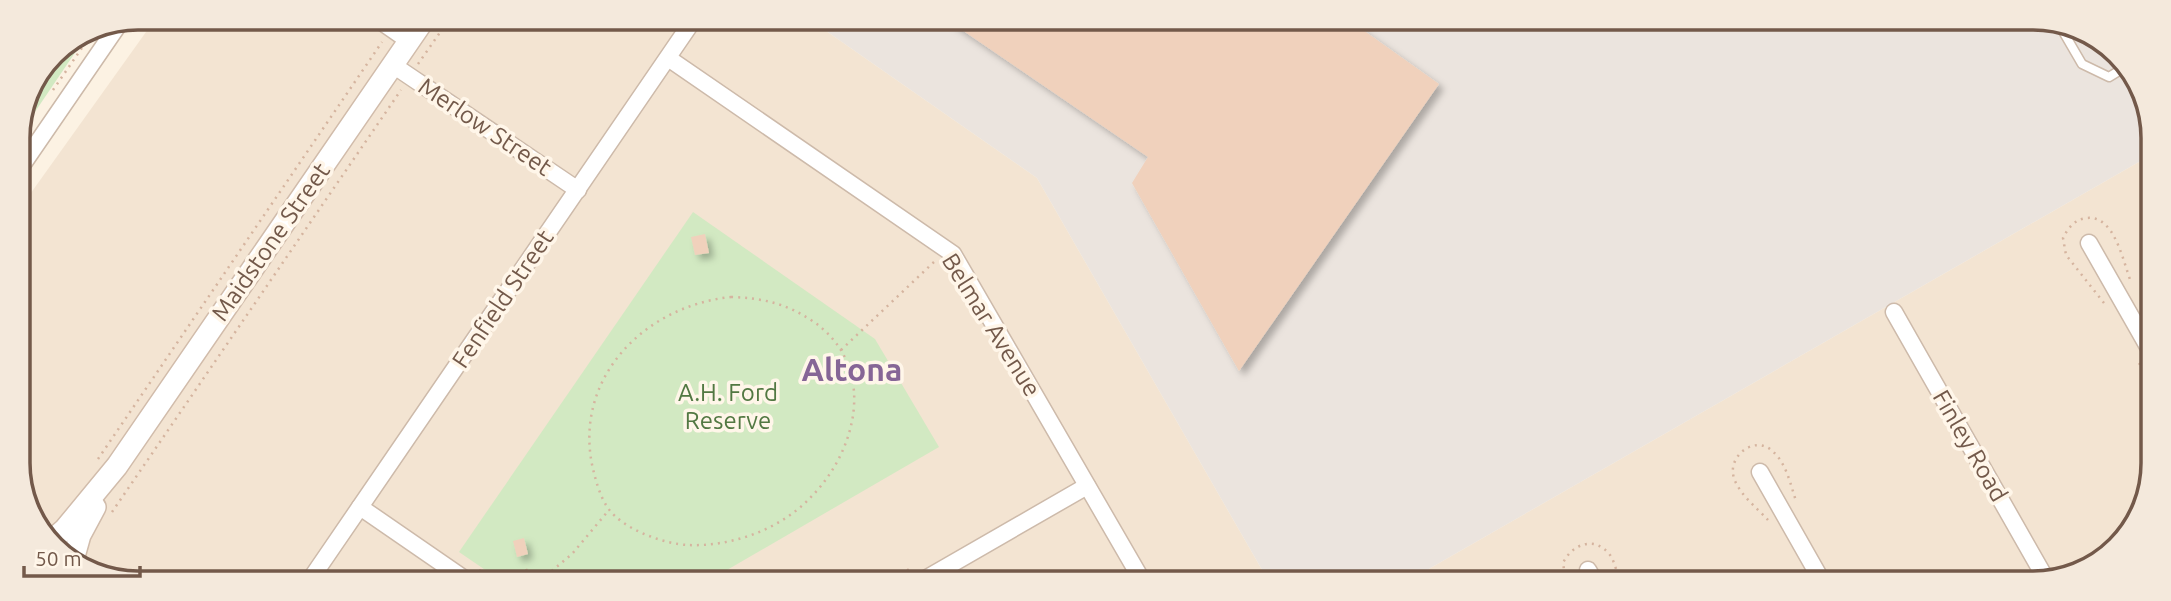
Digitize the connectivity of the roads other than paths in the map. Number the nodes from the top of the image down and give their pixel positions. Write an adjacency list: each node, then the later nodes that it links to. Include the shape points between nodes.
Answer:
1 (385, 30): 6 (street)
2 (417, 30): 6 (main road, Maidstone Street)
3 (687, 30): 7 (street, Fenfield Street)
4 (113, 33): 10 (street)
5 (2064, 34): 9 (lane, via 2082,64 2109,77)
6 (409, 41): 8 (main road, Maidstone Street)
7 (668, 58): 11 (street, Fenfield Street); 17 (street, Belmar Avenue, via 953,254)
8 (401, 70): 11 (street, Merlow Street); 15 (main road, Maidstone Street)
9 (2118, 71)
10 (30, 154)
11 (578, 190): 18 (street, Fenfield Street)
12 (2090, 243): 14 (street)
13 (1894, 312): 26 (street, Finley Road)
14 (2141, 334)
15 (117, 466): 19 (main road, Maidstone Street); 20 (main road, Maidstone Street, via 80,535)
16 (1760, 472): 25 (street)
17 (1087, 486): 23 (street); 24 (street, Belmar Avenue)
18 (360, 507): 21 (street, Fenfield Street); 22 (street)
19 (57, 535)
20 (80, 554)
21 (316, 571)
22 (453, 571)
23 (939, 571)
24 (1137, 571)
25 (1816, 571)
26 (2041, 571)

